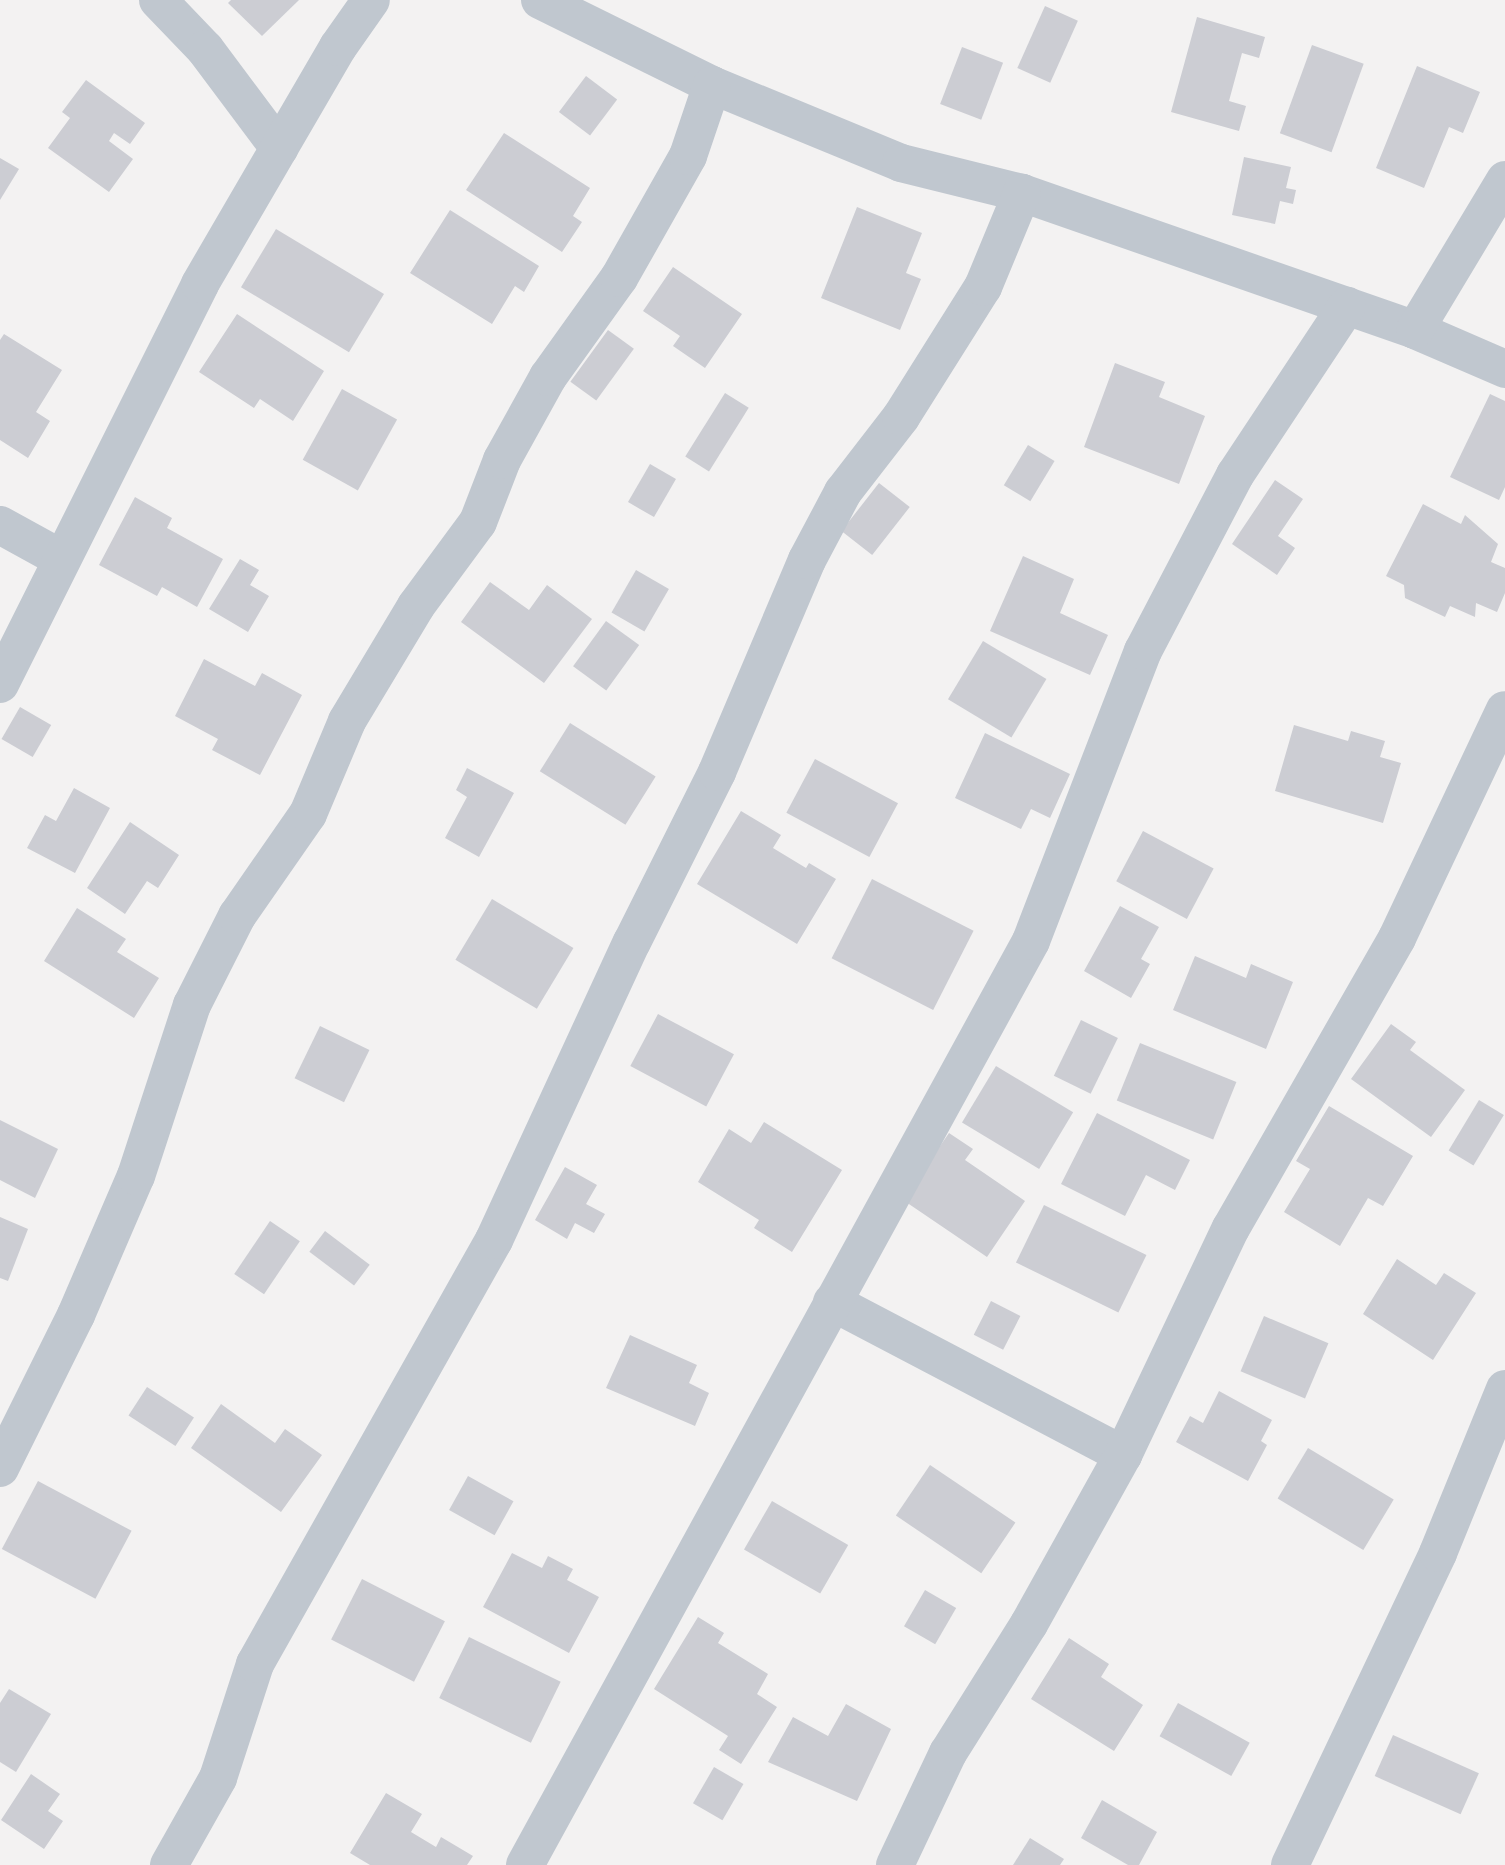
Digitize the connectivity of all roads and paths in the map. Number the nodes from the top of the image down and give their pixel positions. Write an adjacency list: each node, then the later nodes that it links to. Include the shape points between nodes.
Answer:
1 (158, 0): 5 (street, via 205,49)
2 (371, 0): 5 (street)
3 (540, 0): 4 (street)
4 (712, 86): 7 (street, via 901,163); 18 (street, via 688,156 619,278 548,377 502,460 478,522 416,606 347,721 309,814 237,916 192,1005 136,1176)
5 (279, 148): 12 (street, via 201,284)
6 (1505, 180): 9 (street)
7 (1022, 193): 8 (street); 19 (street, via 983,287 901,417 843,492 807,560 717,772 632,942 494,1240 255,1664 218,1778)
8 (1347, 306): 9 (street); 15 (street, via 1235,475 1143,651 1031,941)
9 (1415, 330): 10 (street)
10 (1505, 369)
11 (0, 525): 12 (street)
12 (60, 558): 13 (street)
13 (0, 684)
14 (1505, 710): 17 (street, via 1396,938 1231,1228)
15 (832, 1301): 17 (street); 20 (street)
16 (1505, 1389): 22 (street, via 1438,1553)
17 (1123, 1455): 21 (street, via 1029,1624 948,1753)
18 (0, 1468)
19 (169, 1865)
20 (525, 1865)
21 (895, 1865)
22 (1290, 1865)

